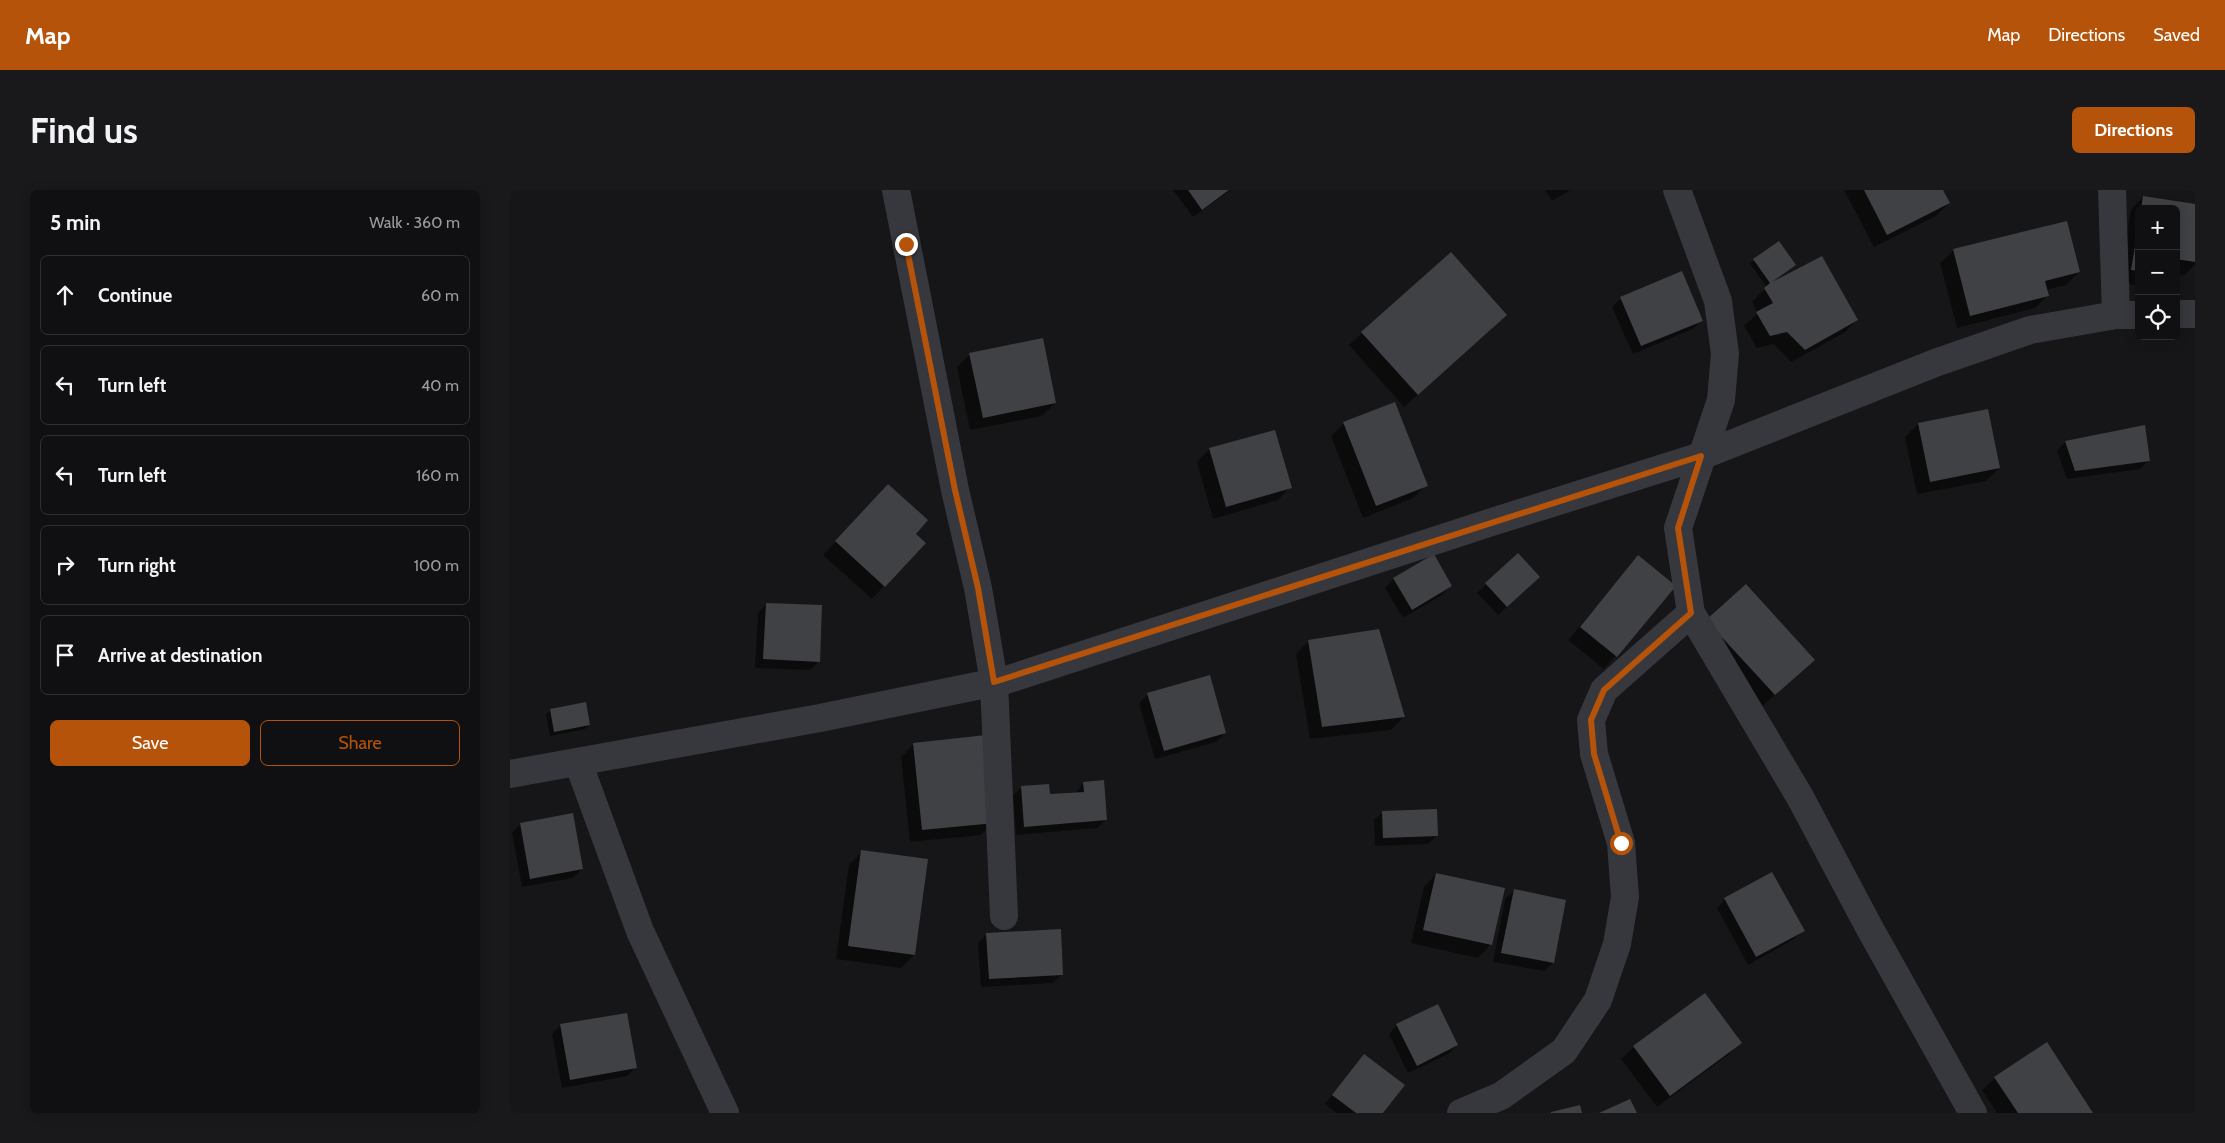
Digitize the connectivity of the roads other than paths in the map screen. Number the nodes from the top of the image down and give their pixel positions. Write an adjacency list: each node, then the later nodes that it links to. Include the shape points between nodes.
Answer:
1 (896, 190): 9 (street, via 955,490 978,588)
2 (1677, 190): 7 (street, via 1718,301 1724,339 1721,400)
3 (2112, 190): 6 (street)
4 (2180, 314): 5 (street)
5 (2195, 314)
6 (2127, 315): 7 (street, via 2030,330 1935,363)
7 (1701, 456): 8 (street, via 1678,528); 9 (street)
8 (1691, 613): 14 (street, via 1604,690 1591,720 1594,754 1621,843 1625,897 1617,944 1598,1000 1564,1051 1501,1096); 15 (street, via 1800,797)
9 (994, 682): 10 (street); 12 (street)
10 (578, 762): 11 (street); 13 (street, via 640,931)
11 (510, 774)
12 (1004, 916)
13 (726, 1113)
14 (1461, 1113)
15 (1973, 1113)

